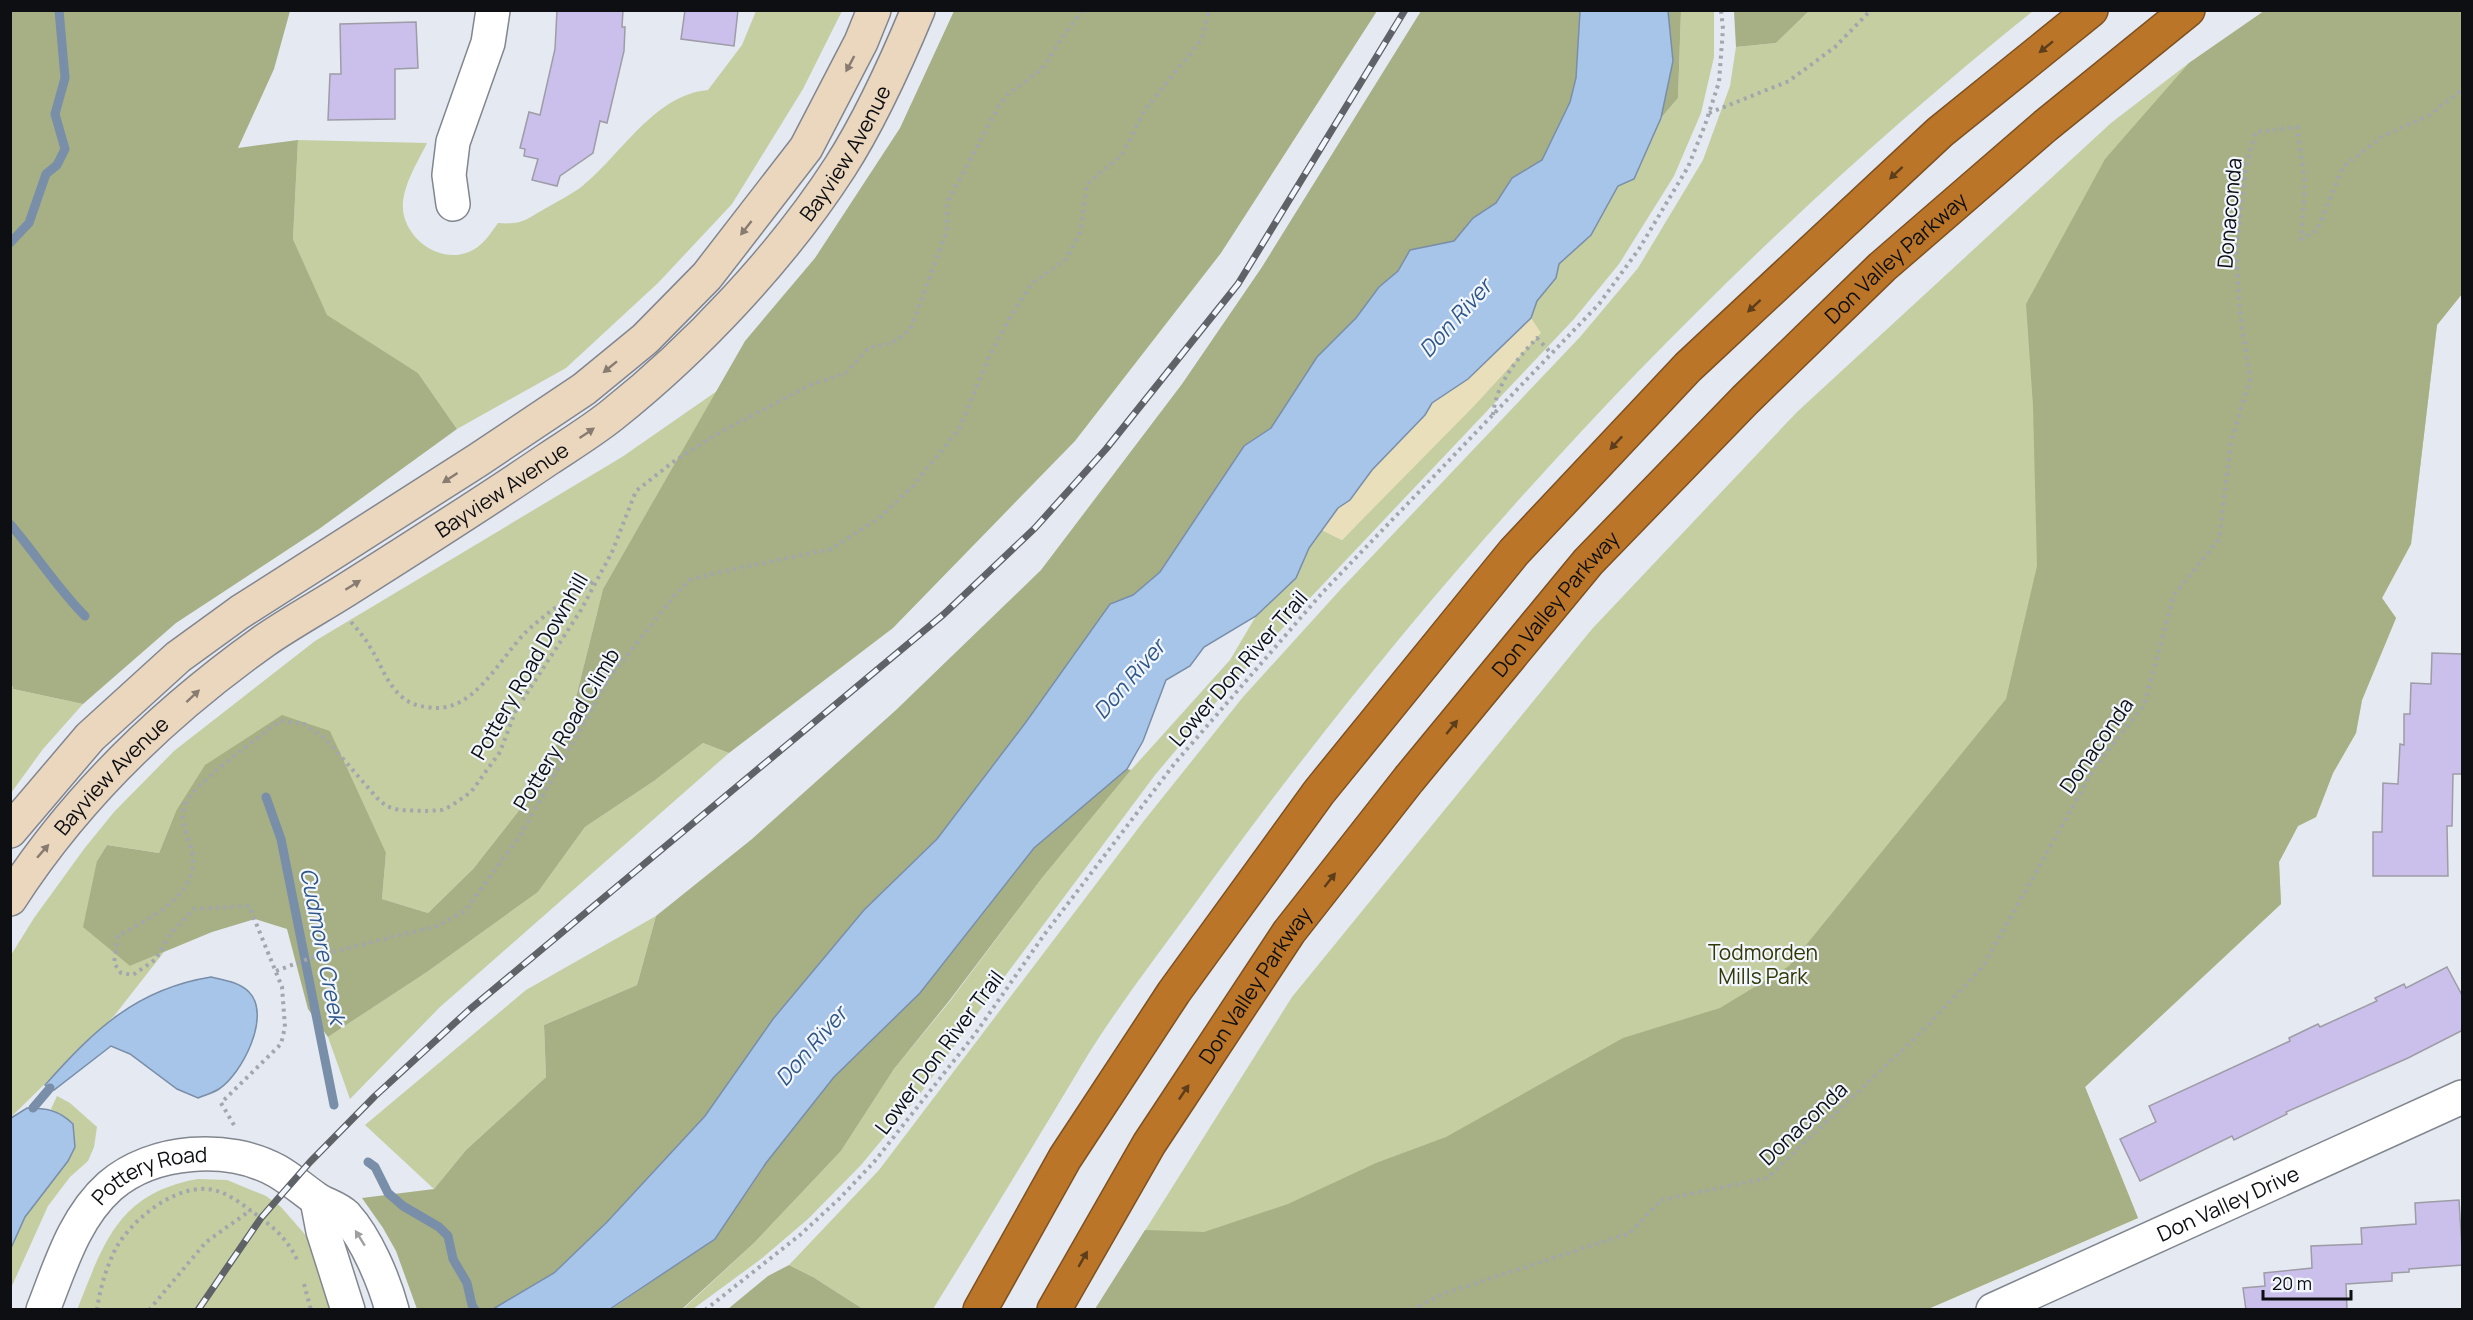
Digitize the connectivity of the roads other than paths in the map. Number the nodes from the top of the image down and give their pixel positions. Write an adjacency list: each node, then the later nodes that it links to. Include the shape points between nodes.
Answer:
1 (493, 10): 6 (street, via 488,43 453,142 449,175)
2 (874, 10): 7 (main road, Bayview Avenue, one-way to 7, via 806,148 707,276 645,339 574,395 240,612 178,657 90,737)
3 (918, 10): 8 (main road, Bayview Avenue, one-way to 3, via 36,860 121,762 201,688 266,640 610,417 670,366 733,303 792,233 840,167 897,63)
4 (2091, 10): 14 (highway, one-way to 14, via 1940,132 1706,351 1514,552 1320,792 1174,992 1065,1158)
5 (2188, 10): 15 (highway, Don Valley Parkway, one-way to 5, via 1149,1144 1289,932 1587,562 1882,267 2045,126)
6 (453, 204)
7 (10, 831)
8 (10, 899)
9 (2463, 1097): 16 (street, Don Valley Drive)
10 (317, 1200): 11 (street, Pottery Road, one-way to 10, via 381,1274 345,1215); 12 (street); 13 (street, Pottery Road, via 276,1170 225,1155 186,1155 159,1161 130,1173 95,1201 69,1243)
11 (389, 1299)
12 (346, 1304)
13 (43, 1310)
14 (980, 1310)
15 (1054, 1310)
16 (1993, 1310)

